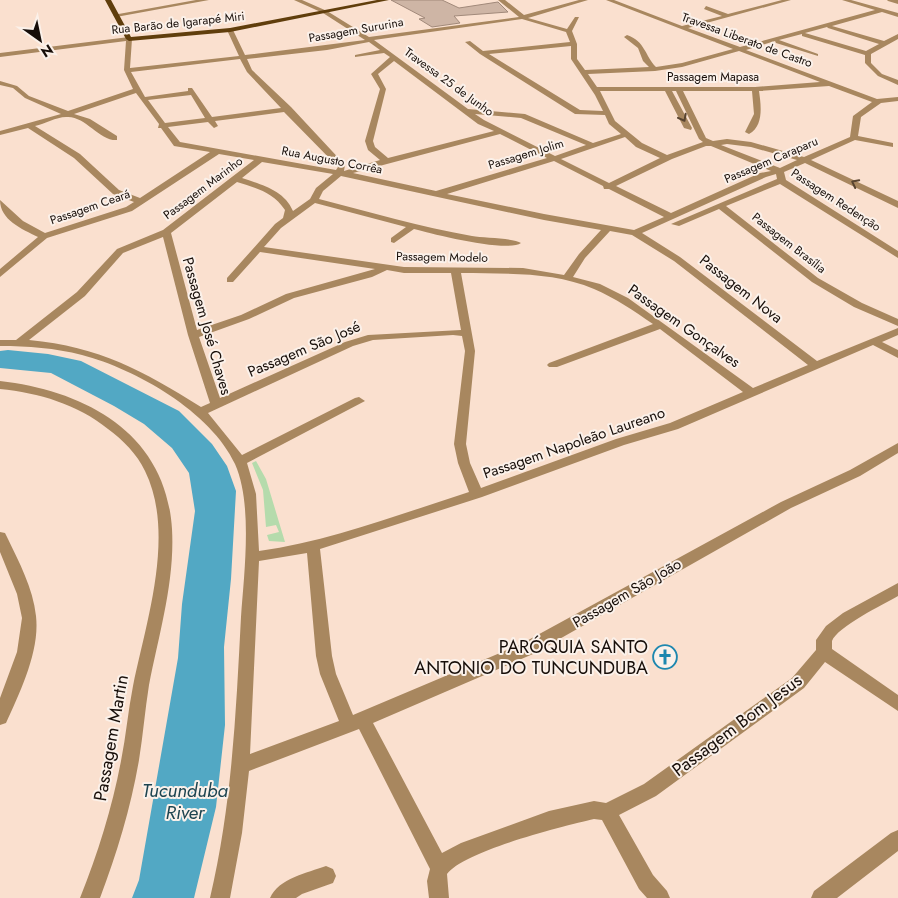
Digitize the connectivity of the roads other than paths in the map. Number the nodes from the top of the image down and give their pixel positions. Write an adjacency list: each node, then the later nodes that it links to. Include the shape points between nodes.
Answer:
1 (108, 0): 15 (main road)
2 (206, 0): 15 (street)
3 (297, 0): 14 (street, Travessa 25 de Junho)
4 (386, 0): 14 (main road, Rua Barão de Igarapé Miri)
5 (501, 0): 18 (street)
6 (585, 0): 18 (street, Passagem Sururina)
7 (609, 0): 21 (street, Travessa Liberato de Castro)
8 (845, 0): 13 (street)
9 (890, 0): 11 (street)
10 (782, 1): 16 (street)
11 (898, 2)
12 (706, 8): 16 (street)
13 (882, 11): 17 (street); 20 (street); 34 (street)
14 (325, 12): 22 (main road, Rua Barão de Igarapé Miri); 28 (street, Travessa 25 de Junho)
15 (116, 15): 27 (main road)
16 (728, 16): 21 (street)
17 (898, 16)
18 (522, 17): 23 (street); 28 (street, Passagem Sururina)
19 (577, 18): 23 (street)
20 (830, 27): 24 (street); 31 (street)
21 (681, 28): 34 (street, Travessa Liberato de Castro)
22 (230, 30): 27 (main road, Rua Barão de Igarapé Miri); 42 (street)
23 (569, 31): 32 (street)
24 (804, 35): 30 (street); 37 (street)
25 (628, 36): 43 (street, via 645,52 646,61)
26 (898, 36): 31 (street)
27 (129, 39): 38 (street, Rua Barão de Igarapé Miri); 44 (street)
28 (370, 40): 35 (street, Travessa 25 de Junho); 42 (street, Passagem Sururina)
29 (468, 42): 36 (street)
30 (778, 42): 34 (street); 39 (street)
31 (883, 43): 37 (street)
32 (574, 44): 36 (street); 45 (street, via 574,59)
33 (824, 49): 39 (street)
34 (743, 50): 43 (street); 46 (street, Travessa Liberato de Castro); 47 (street)
35 (386, 51): 40 (street); 41 (street, Travessa 25 de Junho)
36 (482, 53): 62 (street, via 578,112)
37 (868, 54): 49 (street, via 868,62 873,69)
38 (0, 55)
39 (816, 55): 46 (street)
40 (357, 56)
41 (394, 57): 61 (street, Travessa 25 de Junho); 81 (street, via 374,74 383,89 369,141)
42 (245, 58): 44 (street, Passagem Sururina); 60 (street, via 249,71)
43 (655, 69): 45 (street)
44 (127, 70): 54 (street, Rua Augusto Corrêa)
45 (582, 72): 51 (street)
46 (802, 72): 48 (street, Travessa Liberato de Castro)
47 (668, 74)
48 (830, 84): 53 (street, Passagem Mapasa); 58 (street, Travessa Liberato de Castro)
49 (898, 84)
50 (1, 85): 63 (street, via 15,87 27,97)
51 (595, 89): 52 (street, Passagem Mapasa); 62 (street)
52 (673, 89): 53 (street, Passagem Mapasa); 74 (street, one-way to 74); 74 (street)
53 (755, 89): 68 (street, via 758,114)
54 (137, 90): 55 (street, Rua Augusto Corrêa); 63 (street)
55 (143, 99): 64 (street, via 191,91); 66 (street, Rua Augusto Corrêa)
56 (898, 99): 57 (street)
57 (886, 100): 58 (street); 59 (street)
58 (878, 102): 73 (street, via 857,116)
59 (898, 104)
60 (288, 109): 64 (street); 82 (street, via 341,165)
61 (466, 111): 67 (street, Travessa 25 de Junho); 75 (street, via 522,116)
62 (606, 113): 70 (street)
63 (68, 114): 65 (street); 72 (street)
64 (212, 123): 66 (street)
65 (30, 126): 69 (street); 90 (street, via 77,156 116,192)
66 (161, 126): 76 (street, Rua Augusto Corrêa, via 176,144)
67 (500, 132): 77 (street, Travessa 25 de Junho); 81 (street)
68 (749, 132)
69 (0, 133)
70 (624, 135): 75 (street, Passagem Jolim); 78 (street)
71 (889, 136): 73 (street, via 891,148)
72 (114, 138)
73 (854, 138): 79 (street, Passagem Caraparu)
74 (705, 144): 78 (street); 79 (street, via 740,143); 83 (street); 84 (street, Passagem Redenção)
75 (592, 145): 77 (street, Passagem Jolim)
76 (216, 152): 80 (street, Rua Augusto Corrêa); 90 (street, Passagem Ceará)
77 (554, 159): 86 (street, Travessa 25 de Junho); 87 (street, Passagem Jolim)
78 (668, 159): 86 (street)
79 (805, 159): 84 (street, Passagem Caraparu); 89 (street, one-way to 79)
80 (261, 160): 82 (street, Rua Augusto Corrêa); 85 (street, Passagem Marinho)
81 (386, 161): 82 (street)
82 (341, 174): 87 (street, Rua Augusto Corrêa); 88 (street, via 324,186)
83 (763, 175): 84 (street, Passagem Caraparu); 95 (street, Passagem Caraparu)
84 (780, 175): 92 (street, Passagem Caraparu); 104 (street, Passagem Redenção)
85 (238, 179): 94 (street, via 277,196 289,210); 98 (street, Passagem Marinho, via 219,189)
86 (607, 187): 95 (street, Travessa 25 de Junho)
87 (435, 194): 97 (street, Rua Augusto Corrêa)
88 (314, 200): 94 (street); 96 (street)
89 (896, 201)
90 (142, 202): 99 (street, Passagem Ceará, via 122,212)
91 (0, 203): 93 (street)
92 (721, 206): 95 (street, Passagem Caraparu); 111 (street, Passagem Brasília, via 815,280)
93 (3, 214): 99 (street)
94 (287, 218): 103 (street)
95 (673, 221): 100 (street, Passagem Caraparu)
96 (414, 225): 101 (street); 102 (street, via 457,236)
97 (607, 229): 100 (street, Rua Augusto Corrêa); 108 (street)
98 (166, 232): 115 (street, Passagem José Chaves); 116 (street, Passagem Marinho, via 120,251 81,294)
99 (44, 236): 107 (street, Passagem Ceará)
100 (640, 236): 121 (street, Passagem Nova, via 677,259)
101 (394, 240)
102 (516, 243)
103 (258, 249): 105 (street, Passagem Modelo); 109 (street)
104 (898, 255)
105 (387, 267): 106 (street, Passagem Modelo); 115 (street, via 369,275 290,296 245,317)
106 (455, 269): 108 (street, Passagem Modelo, via 524,271); 114 (street)
107 (0, 274)
108 (567, 278): 110 (street, Passagem Modelo)
109 (230, 280)
110 (596, 286): 112 (street, Passagem Gonçalves)
111 (898, 323)
112 (661, 325): 120 (street); 123 (street, Passagem Gonçalves)
113 (898, 331): 117 (street, Passagem Napoleão Laureano)
114 (467, 334): 125 (street, Passagem São José, via 453,332 365,339); 129 (street, via 470,351 460,444)
115 (193, 335): 125 (street, Passagem José Chaves)
116 (18, 342): 118 (street); 126 (street, via 88,353 116,363)
117 (875, 342): 119 (street); 121 (street, Passagem Napoleão Laureano)
118 (0, 343)
119 (898, 355)
120 (553, 366)
121 (817, 367): 123 (street, Passagem Napoleão Laureano)
122 (0, 385): 143 (street, Passagem Martin, via 37,391 89,410 115,427 145,458 156,481 164,519 160,581 128,770 113,834)
123 (753, 394): 129 (street, Passagem Napoleão Laureano, via 674,426)
124 (359, 401): 128 (street)
125 (216, 404): 126 (street, Passagem José Chaves)
126 (201, 412): 128 (street)
127 (895, 453): 137 (street, Passagem São João, via 786,505 527,649)
128 (240, 461): 132 (street, via 245,473)
129 (477, 494): 131 (street, Passagem Napoleão Laureano)
130 (0, 537): 136 (street, via 19,580 30,627 25,652)
131 (313, 546): 132 (street, Passagem Napoleão Laureano); 137 (street, via 328,674)
132 (252, 557): 138 (street)
133 (898, 589): 134 (street, Passagem Bom Jesus, via 831,630 824,640)
134 (824, 652): 135 (street); 139 (street, Passagem Bom Jesus, via 798,683 650,790)
135 (898, 704)
136 (0, 718)
137 (356, 723): 138 (street, Passagem São João); 141 (street)
138 (241, 766): 144 (street, via 235,830)
139 (606, 812): 141 (street, Passagem Bom Jesus, via 594,810 540,823 461,852); 147 (street, via 646,882)
140 (898, 839): 148 (street)
141 (438, 867): 146 (street)
142 (326, 876): 145 (street, via 296,886)
143 (90, 898)
144 (220, 898)
145 (280, 898)
146 (439, 898)
147 (660, 898)
148 (821, 898)

